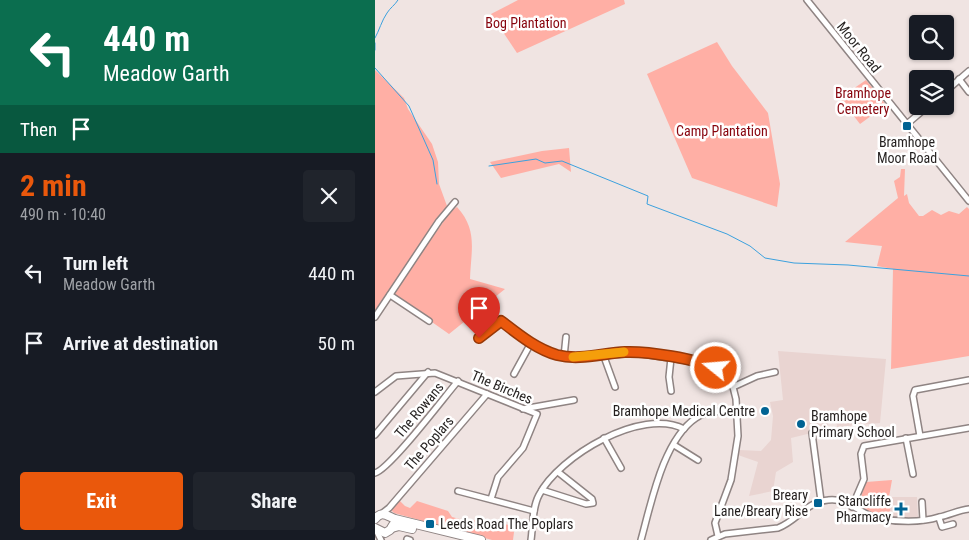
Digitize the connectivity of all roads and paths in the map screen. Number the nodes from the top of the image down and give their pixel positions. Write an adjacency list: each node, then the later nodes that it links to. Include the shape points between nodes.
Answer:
1 (807, 0): 7 (street, Moor Road)
2 (969, 71): 3 (street)
3 (959, 80): 4 (street); 5 (street)
4 (954, 84)
5 (969, 92)
6 (917, 115): 7 (street)
7 (907, 124): 8 (street, Moor Road)
8 (969, 201)
9 (455, 202): 10 (street)
10 (390, 295): 11 (street); 12 (street)
11 (375, 317)
12 (429, 321)
13 (479, 338): 15 (street, via 501,321)
14 (566, 338): 17 (street)
15 (531, 343): 17 (street); 21 (street)
16 (603, 354): 17 (street); 18 (street, via 627,352); 24 (street)
17 (565, 357)
18 (671, 358): 25 (street, via 710,365 722,372); 26 (street)
19 (428, 372): 22 (street, The Birches); 27 (street, The Birches, via 396,376); 35 (street)
20 (775, 372): 25 (street)
21 (514, 374)
22 (458, 380): 28 (street, The Birches); 43 (street, The Rowans, via 384,468)
23 (969, 380): 36 (street, via 915,390 913,396)
24 (615, 387)
25 (733, 387): 31 (street)
26 (671, 390)
27 (375, 392)
28 (487, 394): 30 (street, The Birches); 51 (street, The Poplars)
29 (574, 400): 30 (street)
30 (522, 409): 47 (street, The Birches, via 537,414 526,442 498,477)
31 (737, 411): 33 (street, via 702,415); 62 (street, via 737,448 727,493 715,523)
32 (969, 428): 36 (street)
33 (684, 430): 37 (street, via 673,423 657,423 632,427); 39 (street)
34 (811, 433): 48 (street)
35 (375, 436)
36 (920, 436): 38 (street)
37 (603, 438): 41 (street); 42 (street)
38 (907, 438): 44 (street); 50 (street, via 867,445 862,449 864,479)
39 (674, 445): 40 (street); 67 (street, via 663,463)
40 (698, 460)
41 (621, 468)
42 (558, 472): 45 (street); 45 (street, via 593,499 593,503 586,504)
43 (375, 473)
44 (913, 474)
45 (542, 490): 53 (street)
46 (458, 491): 47 (street)
47 (491, 499): 53 (street)
48 (821, 501): 50 (street, via 843,501); 62 (street, via 809,505 778,528)
49 (922, 502): 57 (street)
50 (852, 507): 57 (street, via 861,513 888,520)
51 (389, 508): 54 (street, The Poplars); 55 (street)
52 (969, 509): 56 (street)
53 (534, 511): 66 (street)
54 (377, 516): 55 (highway, via 385,514)
55 (391, 517): 60 (highway); 61 (highway)
56 (939, 518): 57 (street); 58 (street, via 941,527)
57 (923, 520)
58 (953, 524)
59 (376, 529): 60 (highway, via 382,533); 64 (street)
60 (390, 530): 61 (highway, via 401,526 434,532); 64 (street)
61 (443, 530): 63 (highway)
62 (718, 536): 68 (street)
63 (466, 538): 65 (highway)
64 (383, 540)
65 (481, 540)
66 (531, 540)
67 (641, 540)
68 (711, 540)

